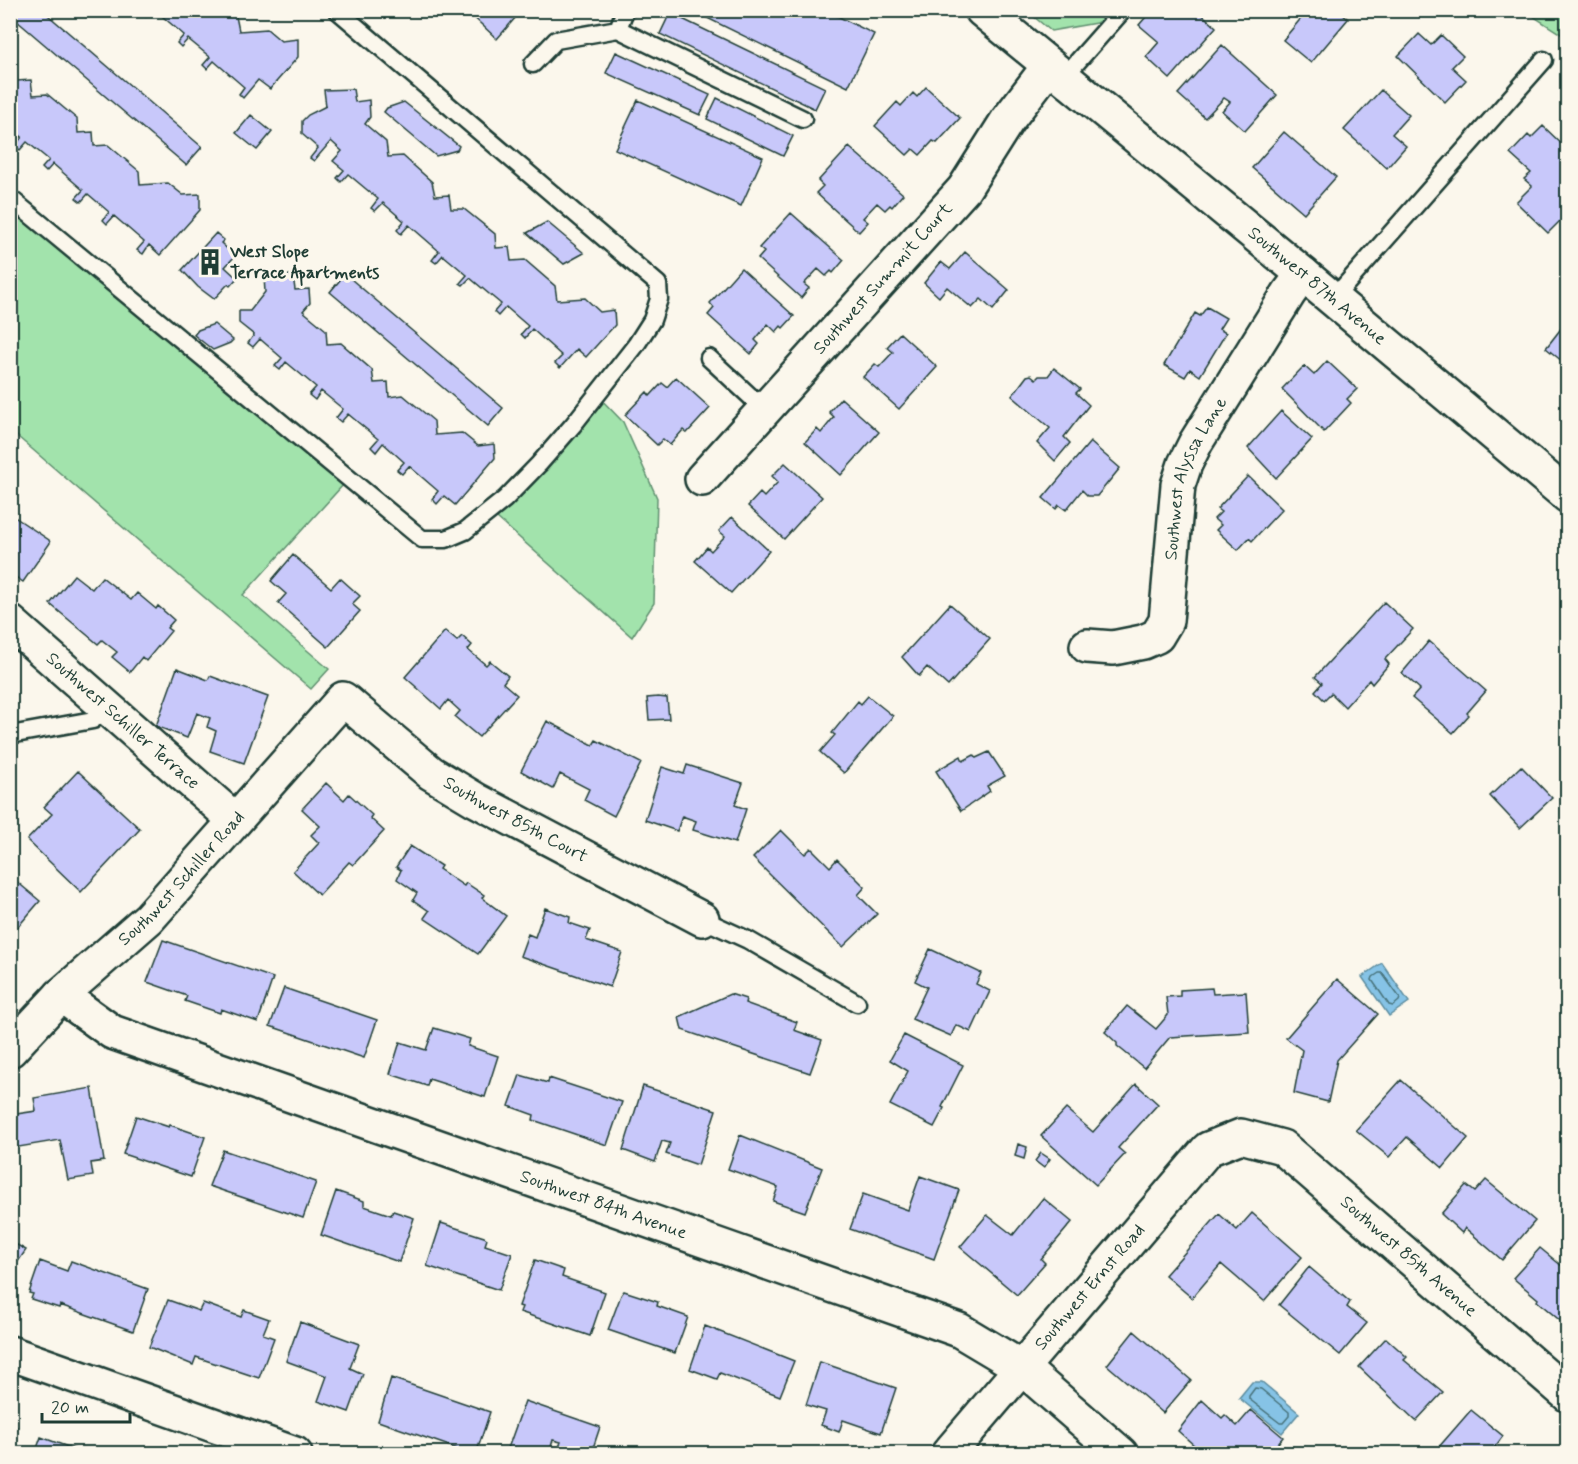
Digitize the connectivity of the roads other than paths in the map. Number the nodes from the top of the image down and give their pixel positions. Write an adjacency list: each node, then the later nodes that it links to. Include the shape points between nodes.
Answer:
1 (337, 10): 10 (lane, via 658,284 659,299 652,320 613,376 539,464 505,499 465,531 446,539 422,539)
2 (625, 10): 5 (lane)
3 (982, 10): 8 (street, Southwest 87th Avenue)
4 (1123, 10): 8 (lane)
5 (618, 29): 7 (lane, via 556,39); 9 (lane)
6 (1544, 60): 12 (lane)
7 (533, 64)
8 (1056, 72): 11 (street, Southwest 87th Avenue); 14 (street, Southwest Summit Court, via 1006,121 964,189)
9 (803, 119)
10 (10, 198)
11 (1303, 274): 12 (street, Southwest 87th Avenue); 18 (street, Southwest Alyssa Lane, via 1185,464 1178,485 1166,621 1157,636 1143,642 1113,648)
12 (1333, 299): 16 (street, Southwest 87th Avenue)
13 (709, 358): 14 (lane)
14 (764, 409): 15 (street, Southwest Summit Court)
15 (702, 479)
16 (1568, 496)
17 (10, 622): 20 (street, Southwest Schiller Terrace)
18 (1088, 646)
19 (343, 699): 22 (street, Southwest Schiller Road); 23 (street, Southwest 85th Court, via 449,784)
20 (107, 707): 21 (lane, via 93,720); 22 (street, Southwest Schiller Terrace)
21 (10, 735)
22 (235, 820): 24 (street, Southwest Schiller Road, via 149,918)
23 (702, 919): 25 (lane, via 748,940)
24 (61, 995): 26 (street, Southwest Schiller Road); 29 (street, Southwest 84th Avenue, via 112,1032 959,1330)
25 (857, 1003)
26 (16, 1031)
27 (1241, 1136): 29 (street, Southwest Ernst Road, via 1209,1149); 30 (street, Southwest 85th Avenue, via 1282,1147)
28 (10, 1353): 31 (street)
29 (1021, 1367): 32 (street, Southwest Ernst Road); 33 (street, Southwest 84th Avenue)
30 (1568, 1395)
31 (295, 1454)
32 (948, 1454)
33 (1121, 1454)

